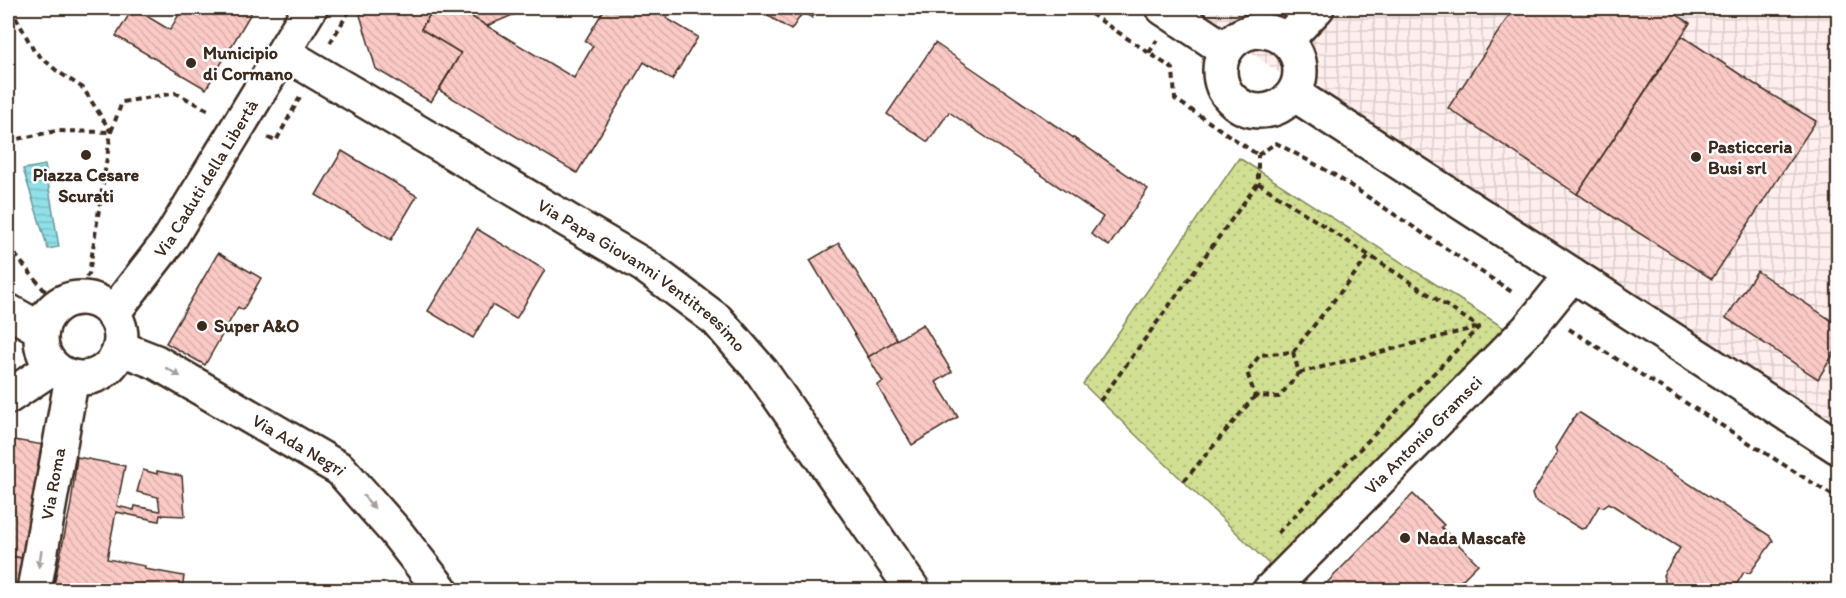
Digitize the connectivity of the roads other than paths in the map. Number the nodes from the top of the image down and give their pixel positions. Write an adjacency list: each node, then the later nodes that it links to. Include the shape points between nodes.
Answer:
1 (310, 8): 6 (street, Via Caduti della Libertà)
2 (1163, 8): 5 (street)
3 (1317, 8): 4 (street)
4 (1286, 40): 5 (street, via 1274,33 1247,33); 7 (street, via 1299,60)
5 (1226, 50): 7 (street, via 1221,63 1224,90 1244,108 1271,110)
6 (284, 53): 11 (street, Via Caduti della Libertà, via 168,242); 16 (street, Via Papa Giovanni Ventitreesimo, via 645,266 717,320 762,372)
7 (1294, 94): 8 (street)
8 (1572, 275): 15 (street); 19 (street, Via Antonio Gramsci, via 1528,329)
9 (8, 311): 10 (street)
10 (53, 313): 11 (street, via 76,298 90,299); 13 (street, via 41,345 46,358)
11 (113, 313): 12 (street, via 120,330)
12 (120, 348): 13 (street, via 114,361 90,377); 18 (street, Via Ada Negri, one-way to 18, via 156,362 340,469)
13 (63, 372): 14 (street); 17 (street, Via Roma, one-way to 17)
14 (8, 397)
15 (1839, 447)
16 (902, 587)
17 (34, 591)
18 (441, 591)
19 (1270, 591)

